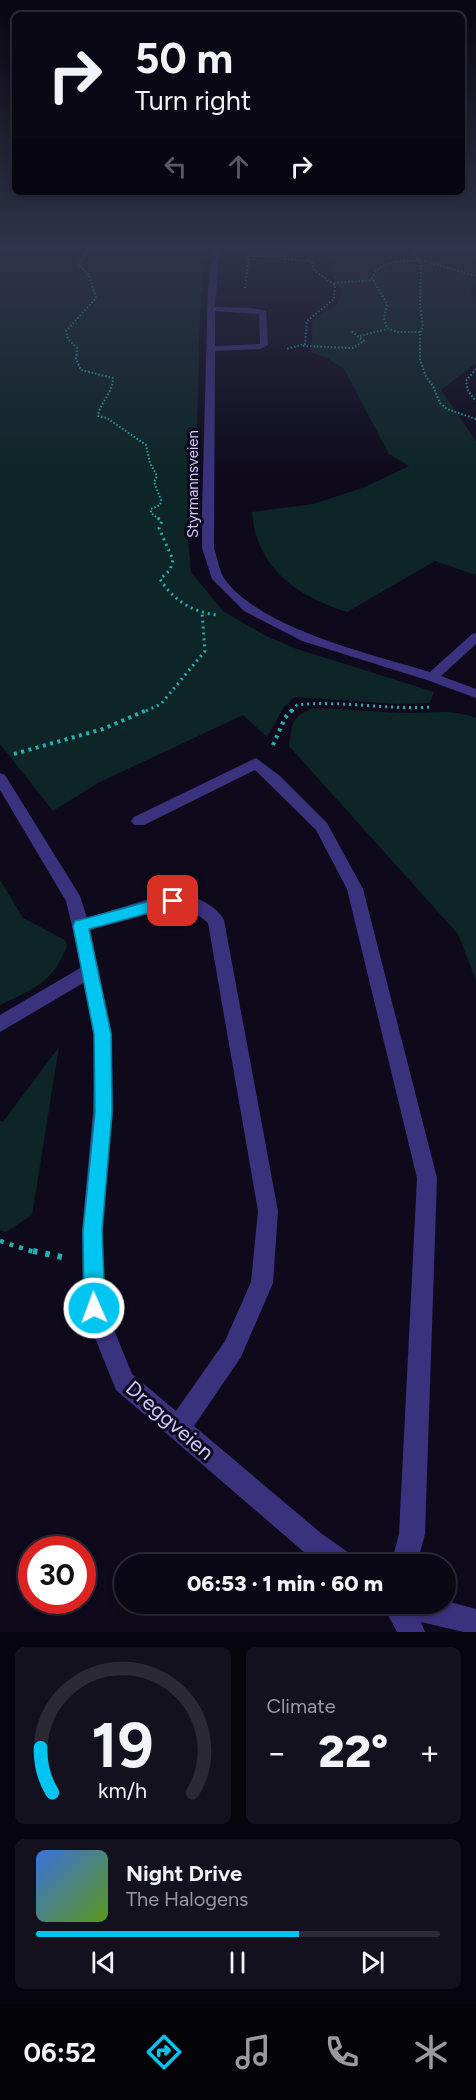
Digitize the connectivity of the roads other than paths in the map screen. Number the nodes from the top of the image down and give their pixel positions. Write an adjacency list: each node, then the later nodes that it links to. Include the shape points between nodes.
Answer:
1 (212, 322): 3 (street, Styrmannsveien)
2 (263, 322): 3 (street, via 262,346)
3 (211, 349): 5 (street, Styrmannsveien, via 208,549 218,579 248,608 306,638)
4 (476, 637): 5 (street)
5 (432, 677): 6 (street, Styrmannsveien)
6 (476, 694)
7 (0, 778): 9 (street, Dreggveien, via 74,900)
8 (139, 821): 14 (street, via 256,763 322,827 355,889 427,1178 412,1534)
9 (80, 926): 10 (street, Dreggveien); 12 (street, via 173,901 196,905 216,920 268,1210 262,1283 233,1349)
10 (91, 970): 11 (street); 12 (street, Dreggveien, via 103,1034 103,1112 92,1231 94,1308 124,1382)
11 (0, 1024)
12 (178, 1428): 13 (street, Dreggveien)
13 (329, 1554)
14 (407, 1554)
15 (400, 1614): 18 (street)
16 (444, 1614): 17 (street)
17 (476, 1624)
18 (412, 1632)

